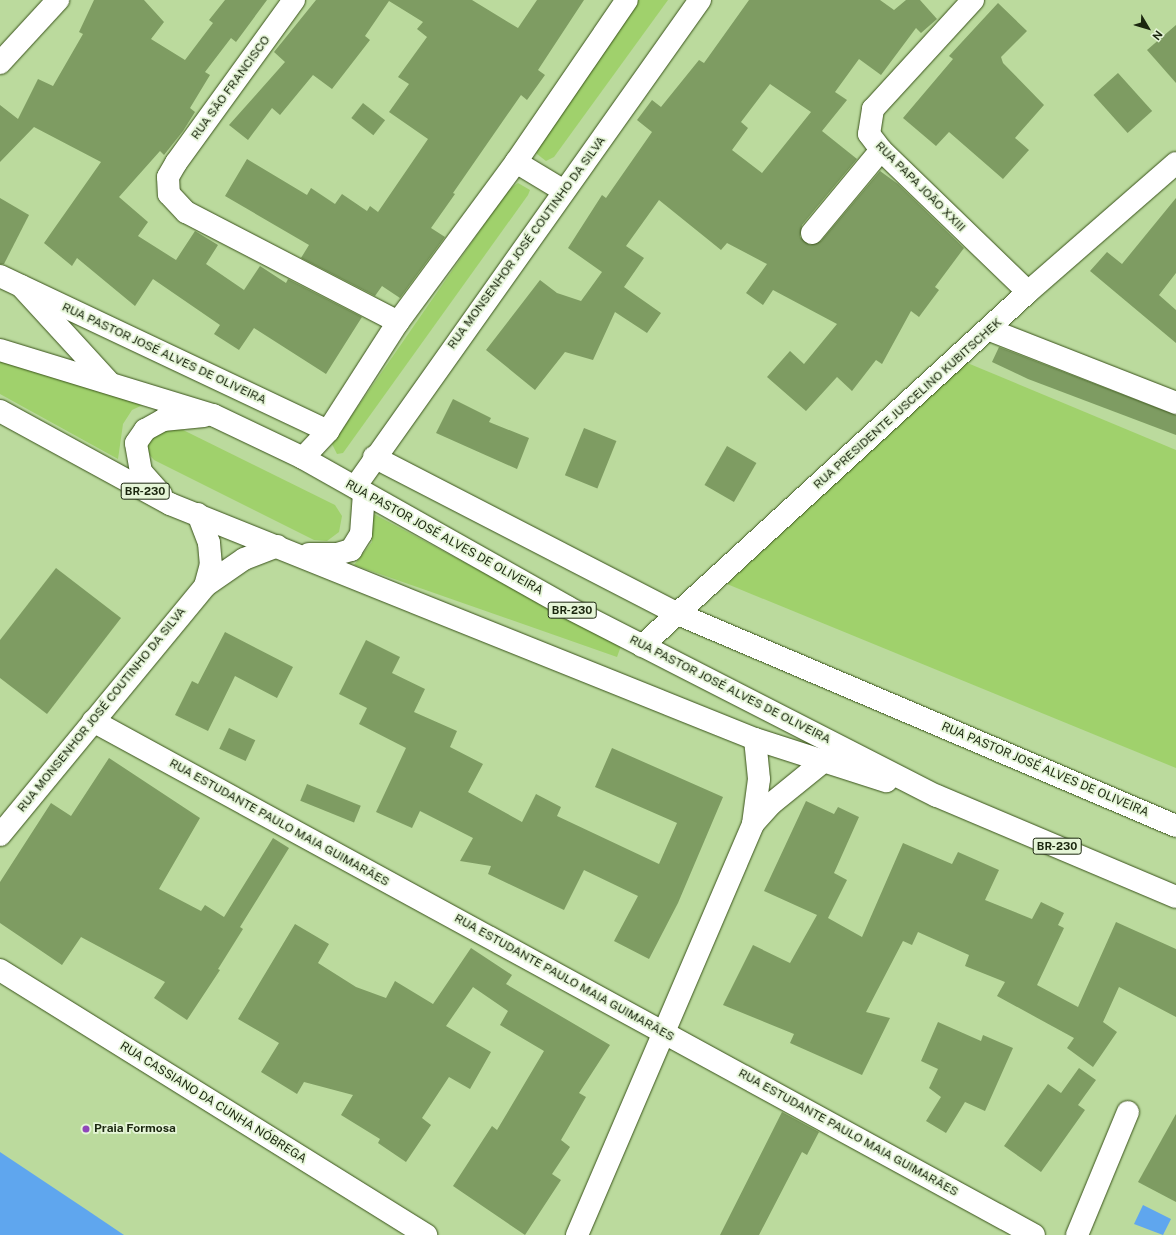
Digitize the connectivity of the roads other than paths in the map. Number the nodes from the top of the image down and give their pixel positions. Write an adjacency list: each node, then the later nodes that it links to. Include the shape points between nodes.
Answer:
1 (58, 0): 6 (main road)
2 (294, 0): 15 (main road, RUA SÃO FRANCISCO, via 168,177 169,194 186,212)
3 (627, 0): 8 (main road)
4 (700, 0): 10 (main road, RUA MONSENHOR JOSÉ COUTINHO DA SILVA)
5 (973, 0): 7 (main road, RUA PAPA JOÃO XXIII, via 873,109 869,134)
6 (0, 63)
7 (881, 150): 11 (main road); 14 (main road, RUA PAPA JOÃO XXIII)
8 (516, 162): 10 (main road); 15 (main road)
9 (1176, 163): 14 (main road, RUA PRESIDENTE JUSCELINO KUBITSCHEK)
10 (564, 191): 23 (main road, RUA MONSENHOR JOSÉ COUTINHO DA SILVA)
11 (812, 233)
12 (0, 276): 13 (main road, RUA PASTOR JOSÉ ALVES DE OLIVEIRA)
13 (22, 286): 18 (main road); 22 (main road, RUA PASTOR JOSÉ ALVES DE OLIVEIRA)
14 (1028, 292): 16 (main road, RUA PRESIDENTE JUSCELINO KUBITSCHEK)
15 (398, 322): 22 (main road)
16 (990, 330): 19 (main road); 31 (main road, RUA PRESIDENTE JUSCELINO KUBITSCHEK)
17 (0, 350): 18 (main road, RUA PASTOR JOSÉ ALVES DE OLIVEIRA / BR-230)
18 (110, 383): 21 (main road, RUA PASTOR JOSÉ ALVES DE OLIVEIRA / BR-230)
19 (1176, 403)
20 (0, 411): 26 (main road, RUA PASTOR JOSÉ ALVES DE OLIVEIRA / BR-230)
21 (213, 415): 24 (main road, RUA PASTOR JOSÉ ALVES DE OLIVEIRA / BR-230); 26 (main road, via 163,420 145,430 136,443 141,472)
22 (328, 431): 24 (main road)
23 (374, 457): 25 (main road, RUA MONSENHOR JOSÉ COUTINHO DA SILVA); 31 (main road, RUA PASTOR JOSÉ ALVES DE OLIVEIRA)
24 (304, 458): 25 (main road, RUA PASTOR JOSÉ ALVES DE OLIVEIRA / BR-230)
25 (360, 490): 29 (main road, via 361,534 351,550 337,554); 32 (main road, RUA PASTOR JOSÉ ALVES DE OLIVEIRA / BR-230)
26 (170, 504): 27 (main road, RUA PASTOR JOSÉ ALVES DE OLIVEIRA / BR-230)
27 (198, 514): 28 (main road, RUA PASTOR JOSÉ ALVES DE OLIVEIRA / BR-230); 30 (main road, RUA MONSENHOR JOSÉ COUTINHO DA SILVA, via 210,550 211,564)
28 (278, 546): 29 (main road, RUA PASTOR JOSÉ ALVES DE OLIVEIRA / BR-230); 30 (main road, RUA MONSENHOR JOSÉ COUTINHO DA SILVA, via 244,560)
29 (298, 554): 34 (main road, RUA PASTOR JOSÉ ALVES DE OLIVEIRA / BR-230)
30 (205, 586): 33 (main road, RUA MONSENHOR JOSÉ COUTINHO DA SILVA)
31 (678, 614): 32 (main road, RUA PRESIDENTE JUSCELINO KUBITSCHEK); 38 (main road, RUA PASTOR JOSÉ ALVES DE OLIVEIRA)
32 (642, 646): 36 (main road, RUA PASTOR JOSÉ ALVES DE OLIVEIRA / BR-230)
33 (93, 721): 39 (main road, RUA MONSENHOR JOSÉ COUTINHO DA SILVA); 42 (main road, RUA ESTUDANTE PAULO MAIA GUIMARÃES)
34 (755, 739): 35 (main road, RUA PASTOR JOSÉ ALVES DE OLIVEIRA / BR-230); 37 (main road, via 759,779)
35 (824, 761): 36 (main road, RUA PASTOR JOSÉ ALVES DE OLIVEIRA / BR-230); 37 (main road, via 771,804)
36 (937, 796): 40 (main road, RUA PASTOR JOSÉ ALVES DE OLIVEIRA / BR-230)
37 (753, 824): 42 (main road)
38 (1176, 826)
39 (0, 835)
40 (1176, 897)
41 (0, 970): 44 (main road, RUA CASSIANO DA CUNHA NÓBREGA)
42 (666, 1034): 45 (main road); 46 (main road, RUA ESTUDANTE PAULO MAIA GUIMARÃES)
43 (1128, 1112): 47 (main road)
44 (426, 1235)
45 (577, 1235)
46 (1034, 1235)
47 (1077, 1235)

